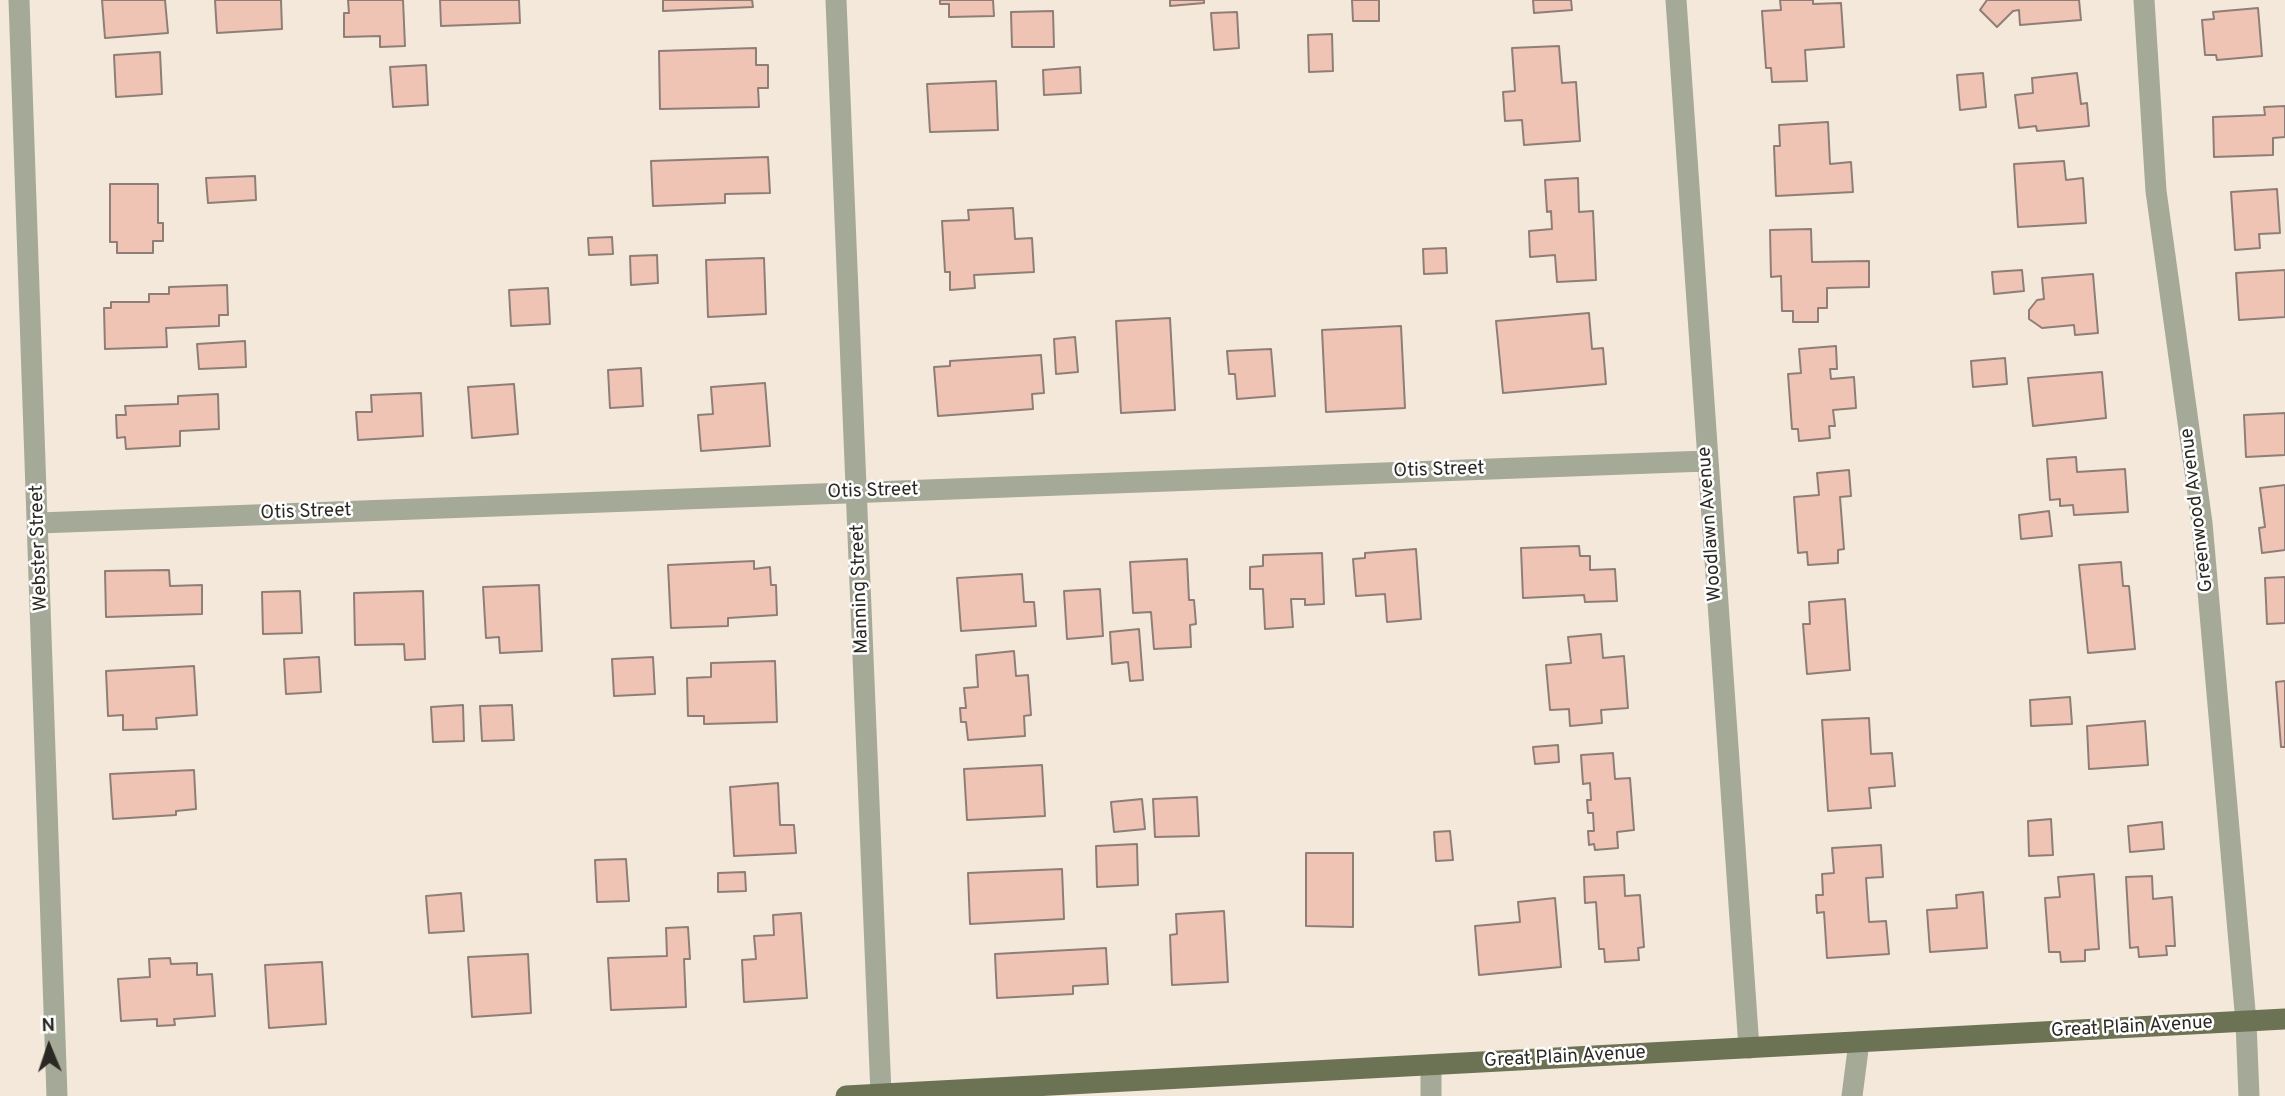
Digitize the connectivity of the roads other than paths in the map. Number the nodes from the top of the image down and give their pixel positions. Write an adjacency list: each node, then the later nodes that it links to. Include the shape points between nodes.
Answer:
1 (19, 0): 7 (street, Webster Street)
2 (836, 0): 6 (street, Manning Street)
3 (1676, 0): 5 (street, Woodlawn Avenue)
4 (2144, 0): 9 (street, Greenwood Avenue, via 2156,191 2202,523)
5 (1706, 461): 6 (street, Otis Street); 11 (street, Woodlawn Avenue)
6 (857, 493): 7 (street, Otis Street); 13 (street, Manning Street)
7 (39, 523): 15 (street, Webster Street)
8 (2285, 1019): 9 (main road, Great Plain Avenue)
9 (2246, 1022): 10 (main road, Great Plain Avenue); 19 (street, Greenwood Avenue)
10 (1859, 1042): 11 (main road, Great Plain Avenue); 18 (street)
11 (1749, 1048): 12 (main road, Great Plain Avenue)
12 (1431, 1065): 14 (main road, Great Plain Avenue); 17 (street)
13 (881, 1094): 14 (main road, Great Plain Avenue); 16 (main road, Great Plain Avenue)
14 (911, 1094)
15 (57, 1096)
16 (846, 1096)
17 (1431, 1096)
18 (1852, 1096)
19 (2249, 1096)

